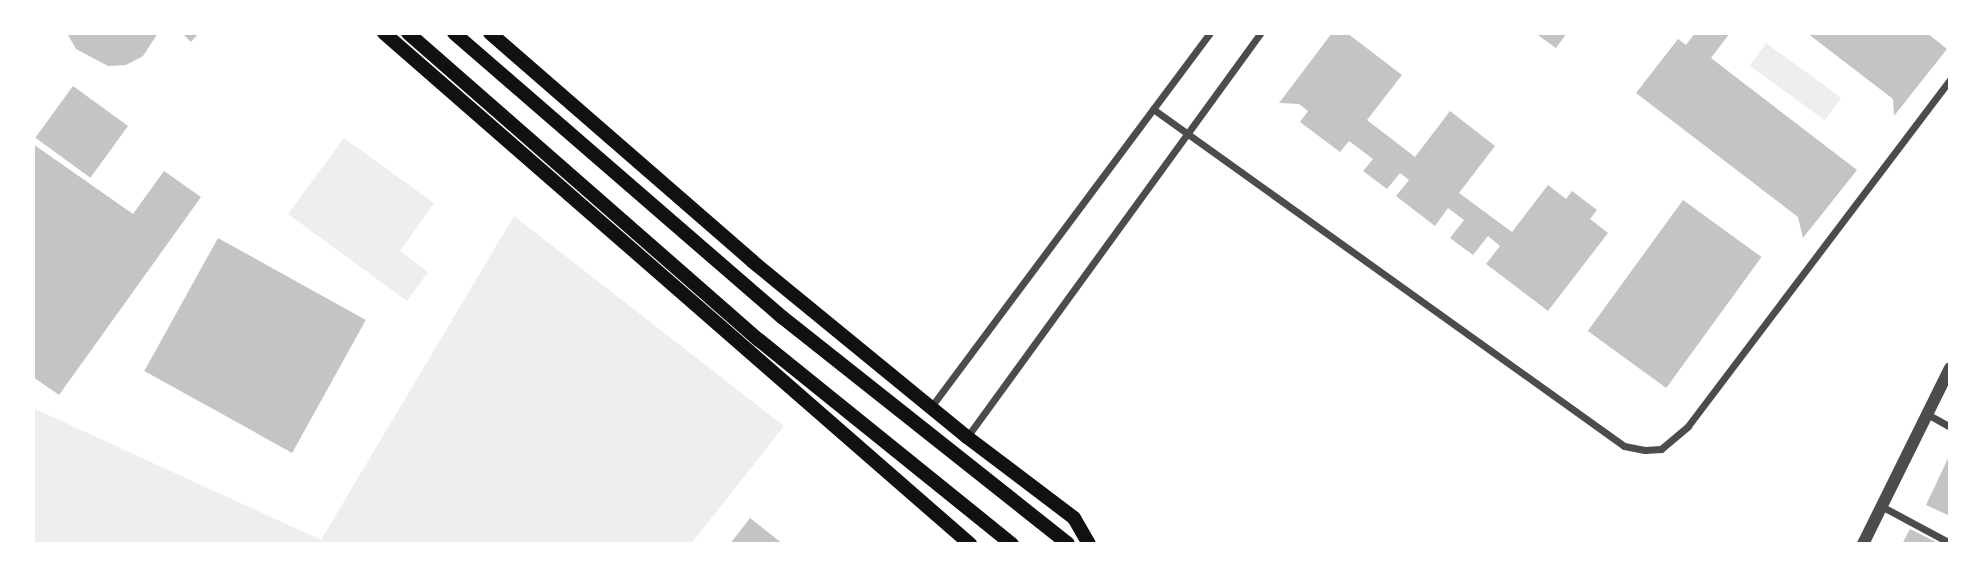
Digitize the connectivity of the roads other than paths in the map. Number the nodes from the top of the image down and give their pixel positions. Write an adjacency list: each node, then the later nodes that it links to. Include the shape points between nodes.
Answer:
1 (384, 33): 17 (main road)
2 (408, 33): 18 (main road, via 759,340)
3 (454, 33): 19 (main road, via 782,317)
4 (490, 33): 11 (main road, via 752,261)
5 (1210, 33): 8 (street)
6 (1260, 33): 9 (street)
7 (1950, 80): 9 (street, via 1688,426 1661,449 1624,446)
8 (1153, 109): 9 (street); 11 (street)
9 (1186, 134): 14 (street)
10 (1950, 368): 12 (street)
11 (931, 407): 14 (main road)
12 (1926, 414): 13 (street); 15 (street)
13 (1950, 427)
14 (967, 437): 20 (main road, via 1074,518)
15 (1880, 506): 16 (street); 21 (street)
16 (1950, 542)
17 (970, 544)
18 (1012, 544)
19 (1068, 544)
20 (1089, 544)
21 (1863, 544)

